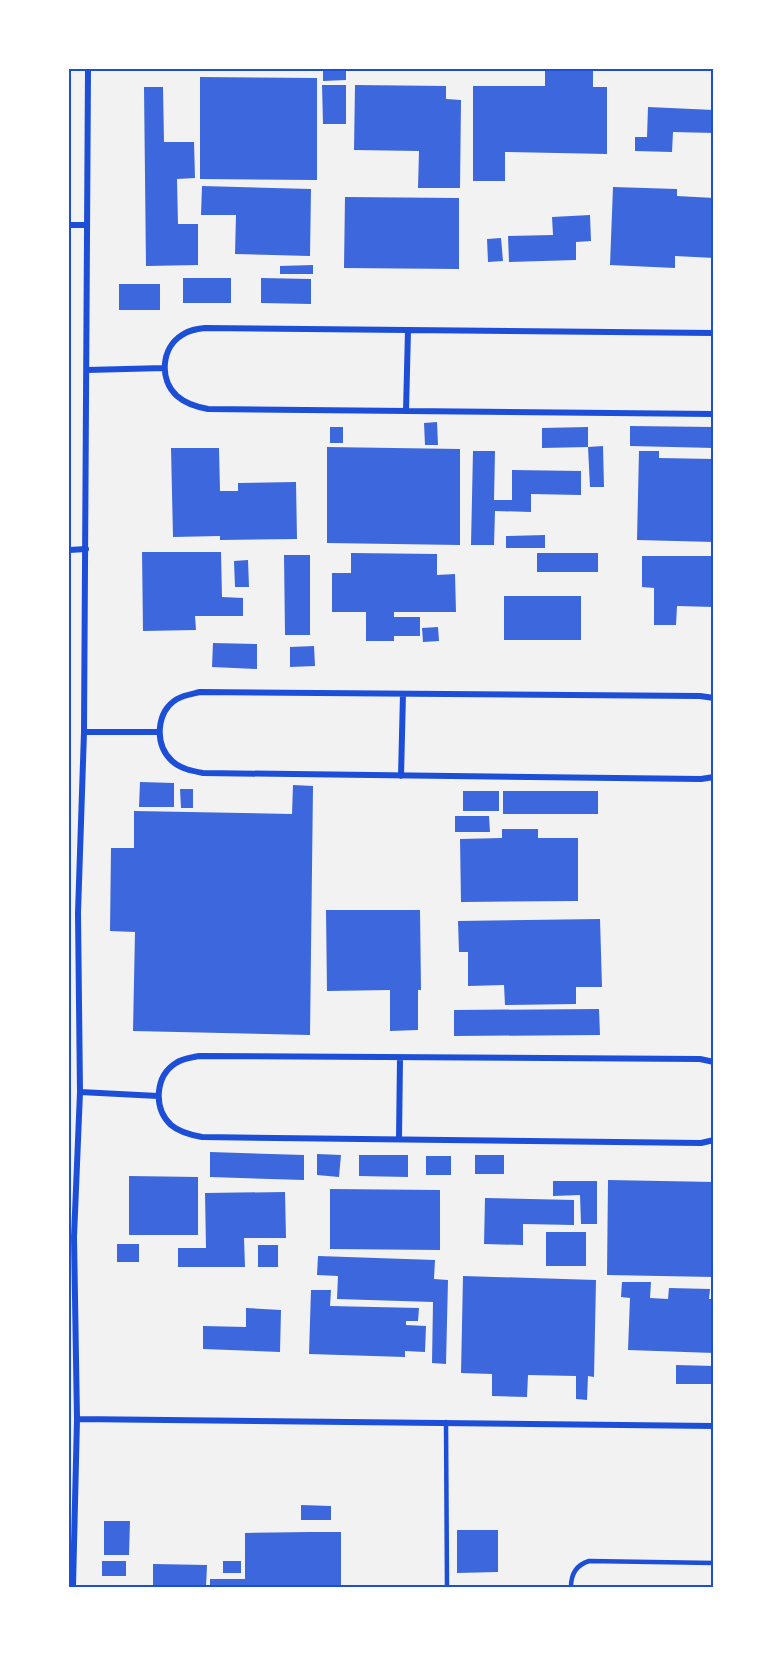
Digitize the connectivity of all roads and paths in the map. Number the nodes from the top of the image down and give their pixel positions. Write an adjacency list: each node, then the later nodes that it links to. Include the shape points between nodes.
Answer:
1 (88, 69): 3 (street)
2 (69, 225): 3 (street)
3 (86, 225): 7 (street)
4 (408, 330): 5 (street); 6 (street, via 198,329 172,344); 8 (street)
5 (714, 333)
6 (165, 368): 7 (street); 8 (street, via 166,379 178,397 208,409)
7 (87, 370): 10 (street)
8 (406, 411): 9 (street)
9 (714, 414)
10 (86, 549): 11 (street); 14 (street)
11 (69, 550)
12 (403, 694): 13 (street); 15 (street, via 200,692 176,700 161,720); 16 (street)
13 (714, 698)
14 (84, 732): 15 (street); 18 (street)
15 (159, 732): 16 (street, via 173,761 203,773)
16 (400, 776): 17 (street)
17 (714, 777)
18 (78, 913): 19 (street); 22 (street)
19 (69, 914)
20 (400, 1058): 21 (street); 23 (street, via 186,1058 166,1073); 24 (street)
21 (714, 1062)
22 (80, 1092): 23 (street); 26 (street)
23 (158, 1096): 24 (street, via 164,1117 171,1125 202,1137)
24 (399, 1139): 25 (street, via 701,1143)
25 (714, 1140)
26 (72, 1237): 27 (street)
27 (77, 1419): 28 (street); 31 (street)
28 (446, 1422): 29 (street); 33 (lane)
29 (714, 1426)
30 (714, 1563): 34 (lane, via 589,1561 573,1574)
31 (71, 1575): 32 (street)
32 (73, 1587)
33 (447, 1587)
34 (571, 1587)

